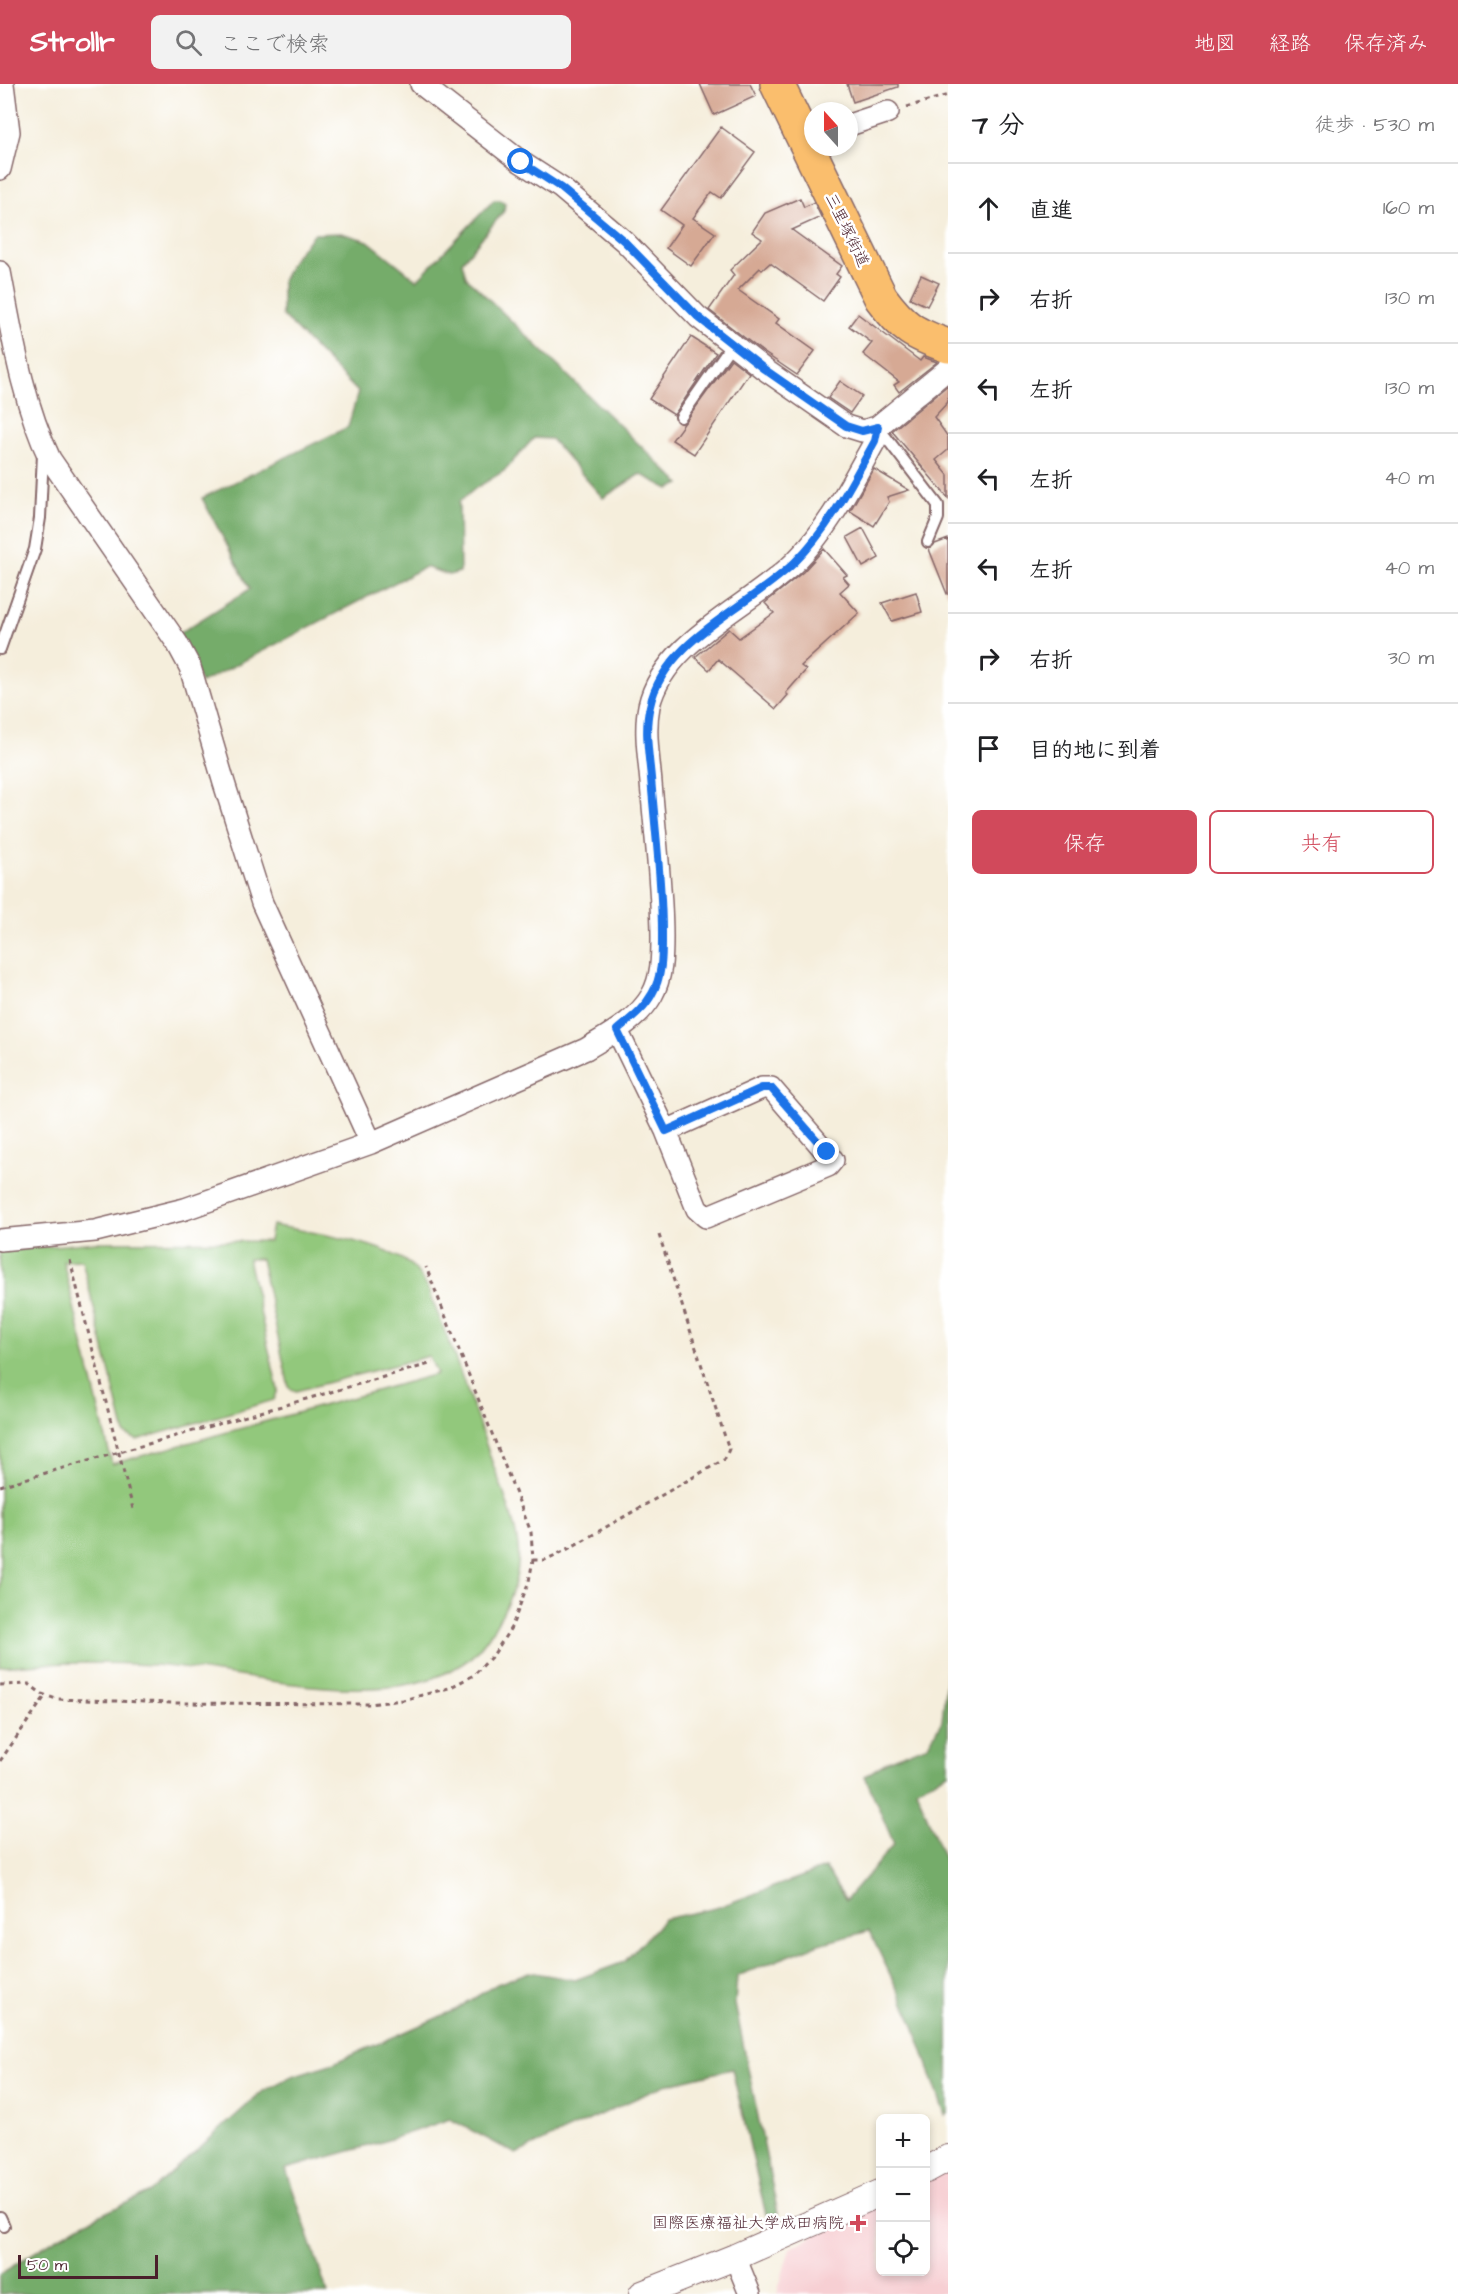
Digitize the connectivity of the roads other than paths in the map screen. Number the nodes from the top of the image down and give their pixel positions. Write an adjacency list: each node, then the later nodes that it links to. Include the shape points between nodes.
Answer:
1 (3, 84): 8 (street, via 9,132)
2 (421, 84): 10 (street, via 561,188 624,241 698,317)
3 (777, 84): 6 (main road, 三里塚街道)
4 (888, 112): 5 (street)
5 (858, 122)
6 (804, 134)
7 (815, 156): 11 (main road, 三里塚街道, via 881,298 908,329)
8 (0, 169)
9 (0, 272): 15 (street, via 15,350)
10 (732, 344): 13 (lane); 14 (street, via 846,426 862,431)
11 (948, 346)
12 (948, 369): 14 (street)
13 (681, 417)
14 (878, 427): 16 (lane, via 938,505 938,518); 18 (street, via 875,441 825,528 794,563 696,638 661,675 653,693 648,739 662,961 652,996)
15 (42, 443): 17 (lane, via 42,496 35,549); 20 (street, via 190,667 262,903)
16 (928, 542)
17 (0, 649)
18 (617, 1030): 19 (street); 20 (street, via 586,1049)
19 (666, 1131): 19 (street, via 697,1209 706,1217 828,1166 832,1160 771,1088 762,1088)
20 (371, 1143): 21 (street, via 142,1220 95,1231)
21 (0, 1240)
22 (948, 2158): 23 (street)
23 (930, 2168)
24 (876, 2195): 25 (street)
25 (735, 2257): 26 (street); 27 (street)
26 (642, 2294)
27 (750, 2294)

